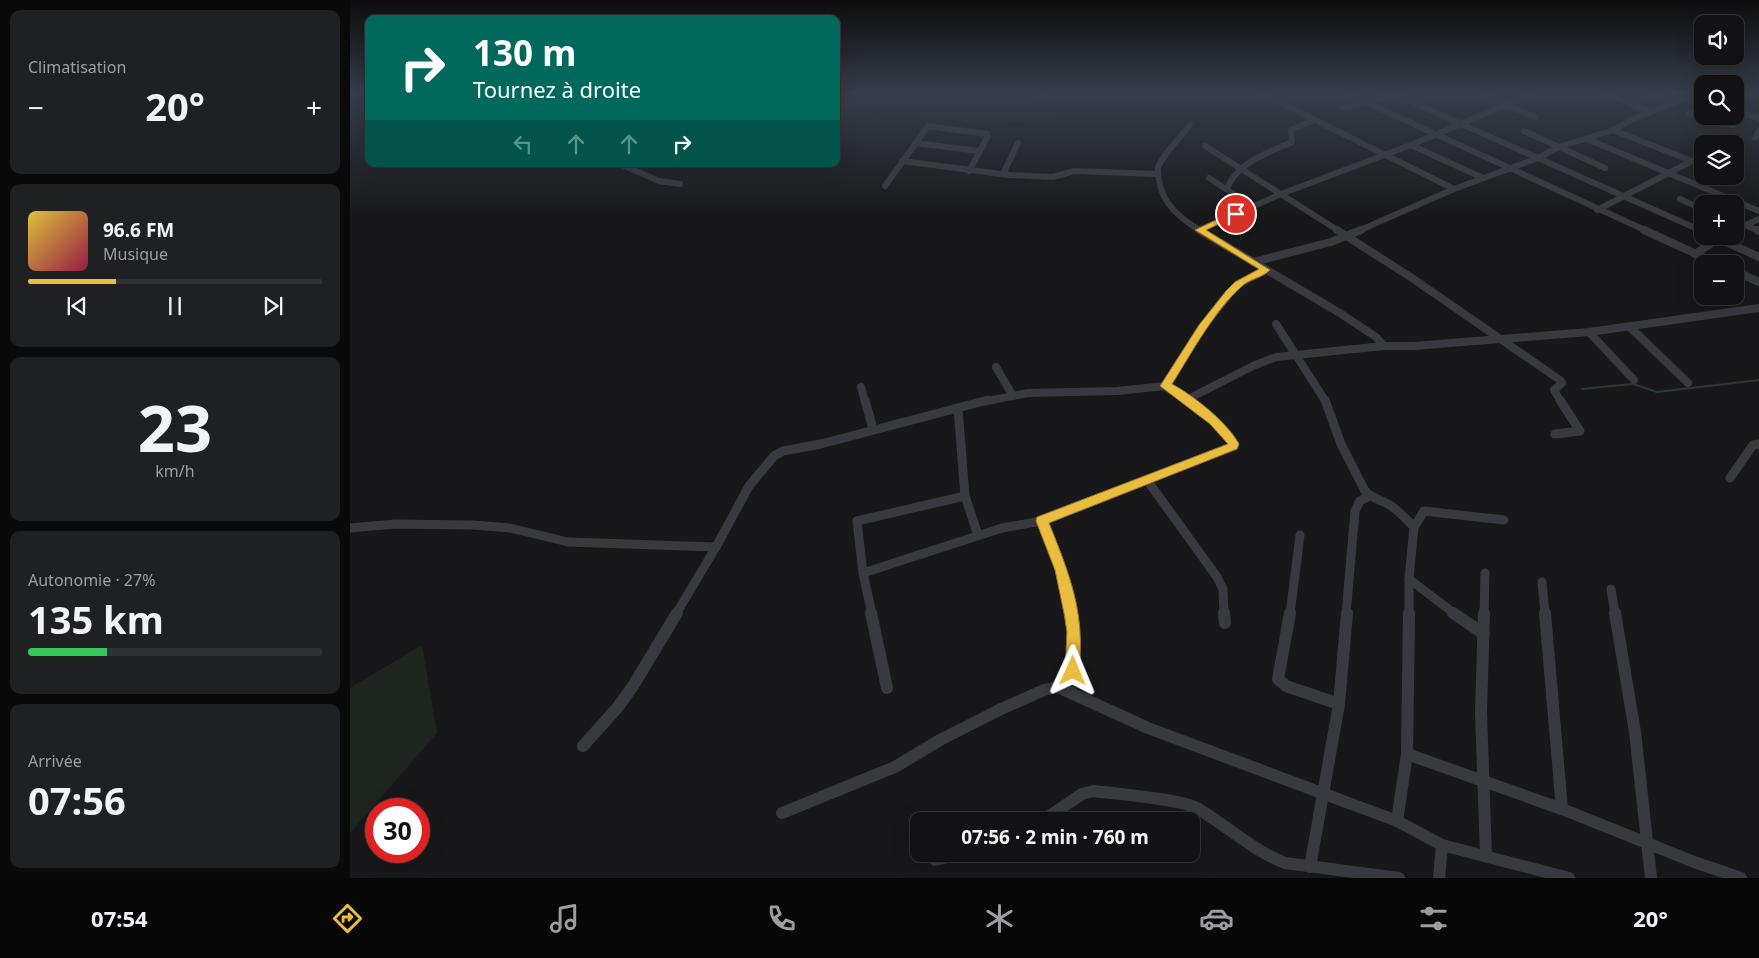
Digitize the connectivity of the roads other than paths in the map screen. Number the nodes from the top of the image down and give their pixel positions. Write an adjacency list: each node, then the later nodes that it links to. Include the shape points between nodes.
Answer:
1 (920, 135): 15 (street)
2 (987, 135): 20 (street)
3 (1182, 135): 31 (street, via 1158,166)
4 (1292, 135): 25 (street, via 1292,142)
5 (1344, 135): 21 (street)
6 (1434, 135): 17 (street)
7 (1438, 135): 26 (street)
8 (1486, 135): 22 (street)
9 (1533, 135): 19 (street)
10 (1599, 135): 14 (street)
11 (1626, 135): 29 (street, via 1692,161)
12 (1757, 135): 13 (street)
13 (1755, 138)
14 (1587, 139): 19 (street); 29 (street)
15 (914, 143): 20 (street); 23 (street)
16 (1018, 143): 30 (street)
17 (1411, 145): 21 (street); 33 (street)
18 (1204, 146): 25 (street)
19 (1559, 147): 22 (street); 27 (street)
20 (979, 151): 28 (street)
21 (1383, 155): 37 (street); 38 (street)
22 (1538, 158): 26 (street); 39 (street)
23 (902, 161): 28 (street); 35 (street)
24 (627, 167): 34 (street, via 659,181)
25 (1242, 168): 36 (street); 38 (street)
26 (1509, 168): 33 (street); 43 (street)
27 (1605, 168)
28 (969, 171): 30 (street)
29 (1671, 173): 39 (street); 44 (street)
30 (1003, 174): 31 (street, via 1053,177 1070,172)
31 (1158, 174): 49 (street, via 1162,197)
32 (1208, 178): 36 (street)
33 (1483, 178): 37 (street)
34 (680, 184)
35 (884, 186)
36 (1227, 188): 42 (street)
37 (1454, 189): 51 (street)
38 (1280, 194): 42 (street); 51 (street)
39 (1625, 197): 43 (street); 47 (street)
40 (1680, 198): 41 (street)
41 (1694, 205)
42 (1254, 206): 49 (street)
43 (1597, 210): 54 (street)
44 (1759, 211)
45 (1759, 219): 46 (street)
46 (1744, 224)
47 (1694, 227)
48 (1744, 227): 50 (street)
49 (1199, 230): 56 (street)
50 (1759, 231)
51 (1346, 236): 56 (street); 64 (street)
52 (1707, 245): 54 (street)
53 (1734, 245): 55 (street)
54 (1695, 254)
55 (1759, 257)
56 (1253, 262): 57 (street)
57 (1266, 270): 65 (street, via 1340,313); 70 (street, via 1238,284 1230,293 1203,327)
58 (1744, 275): 59 (street)
59 (1759, 282)
60 (1759, 308): 62 (street)
61 (1276, 324): 66 (street)
62 (1630, 327): 63 (street); 69 (street)
63 (1589, 332): 64 (street); 68 (street)
64 (1503, 339): 65 (street); 76 (street, via 1562,383 1554,390 1580,431)
65 (1384, 346): 66 (street)
66 (1296, 354): 73 (street, via 1253,366); 81 (street, via 1325,400 1341,444)
67 (996, 368): 72 (street)
68 (1634, 380)
69 (1688, 383)
70 (1166, 386): 72 (street); 73 (street)
71 (861, 387): 75 (street)
72 (1013, 396): 74 (street)
73 (1188, 399): 79 (street, via 1227,434 1233,446)
74 (958, 408): 75 (street); 80 (street)
75 (873, 430): 88 (street, via 783,451 774,456 749,486)
76 (1555, 434)
77 (1759, 444): 78 (street, via 1753,445)
78 (1730, 478)
79 (1147, 480): 83 (street); 94 (street, via 1217,577 1223,589)
80 (965, 496): 86 (street); 89 (street, via 856,521)
81 (1369, 496): 84 (street, via 1388,504); 98 (street, via 1358,503 1355,512)
82 (1504, 520): 84 (street, via 1424,511)
83 (1042, 521): 86 (street); 97 (street, via 1062,570 1074,632 1073,671)
84 (1414, 527): 91 (street)
85 (350, 528): 88 (street, via 395,524 473,525 510,528 568,542)
86 (978, 535): 89 (street)
87 (1300, 535): 98 (street, via 1278,679 1286,686)
88 (716, 547): 99 (street, via 628,693)
89 (863, 573): 96 (street)
90 (1484, 573): 95 (street)
91 (1409, 579): 95 (street); 100 (street)
92 (1542, 582): 103 (street)
93 (1611, 589): 107 (street, via 1635,732)
94 (1225, 623)
95 (1484, 634): 101 (street)
96 (888, 688)
97 (1068, 691): 102 (street, via 1148,728); 105 (street, via 1052,687 1028,697 940,740 895,767)
98 (1339, 704): 102 (street)
99 (584, 746)
100 (1407, 754): 101 (street); 106 (street)
101 (1482, 780): 103 (street); 109 (street)
102 (1323, 793): 106 (street); 110 (street)
103 (1562, 809): 107 (street)
104 (1055, 812): 110 (street, via 1082,794 1094,791 1172,802 1195,807 1270,857)
105 (782, 813)
106 (1397, 821): 108 (street)
107 (1649, 844): 114 (street); 115 (street)
108 (1442, 845): 109 (street); 112 (street)
109 (1486, 856): 113 (street)
110 (1310, 867): 111 (street)
111 (1399, 878)
112 (1439, 878)
113 (1569, 878)
114 (1651, 878)
115 (1741, 878)

